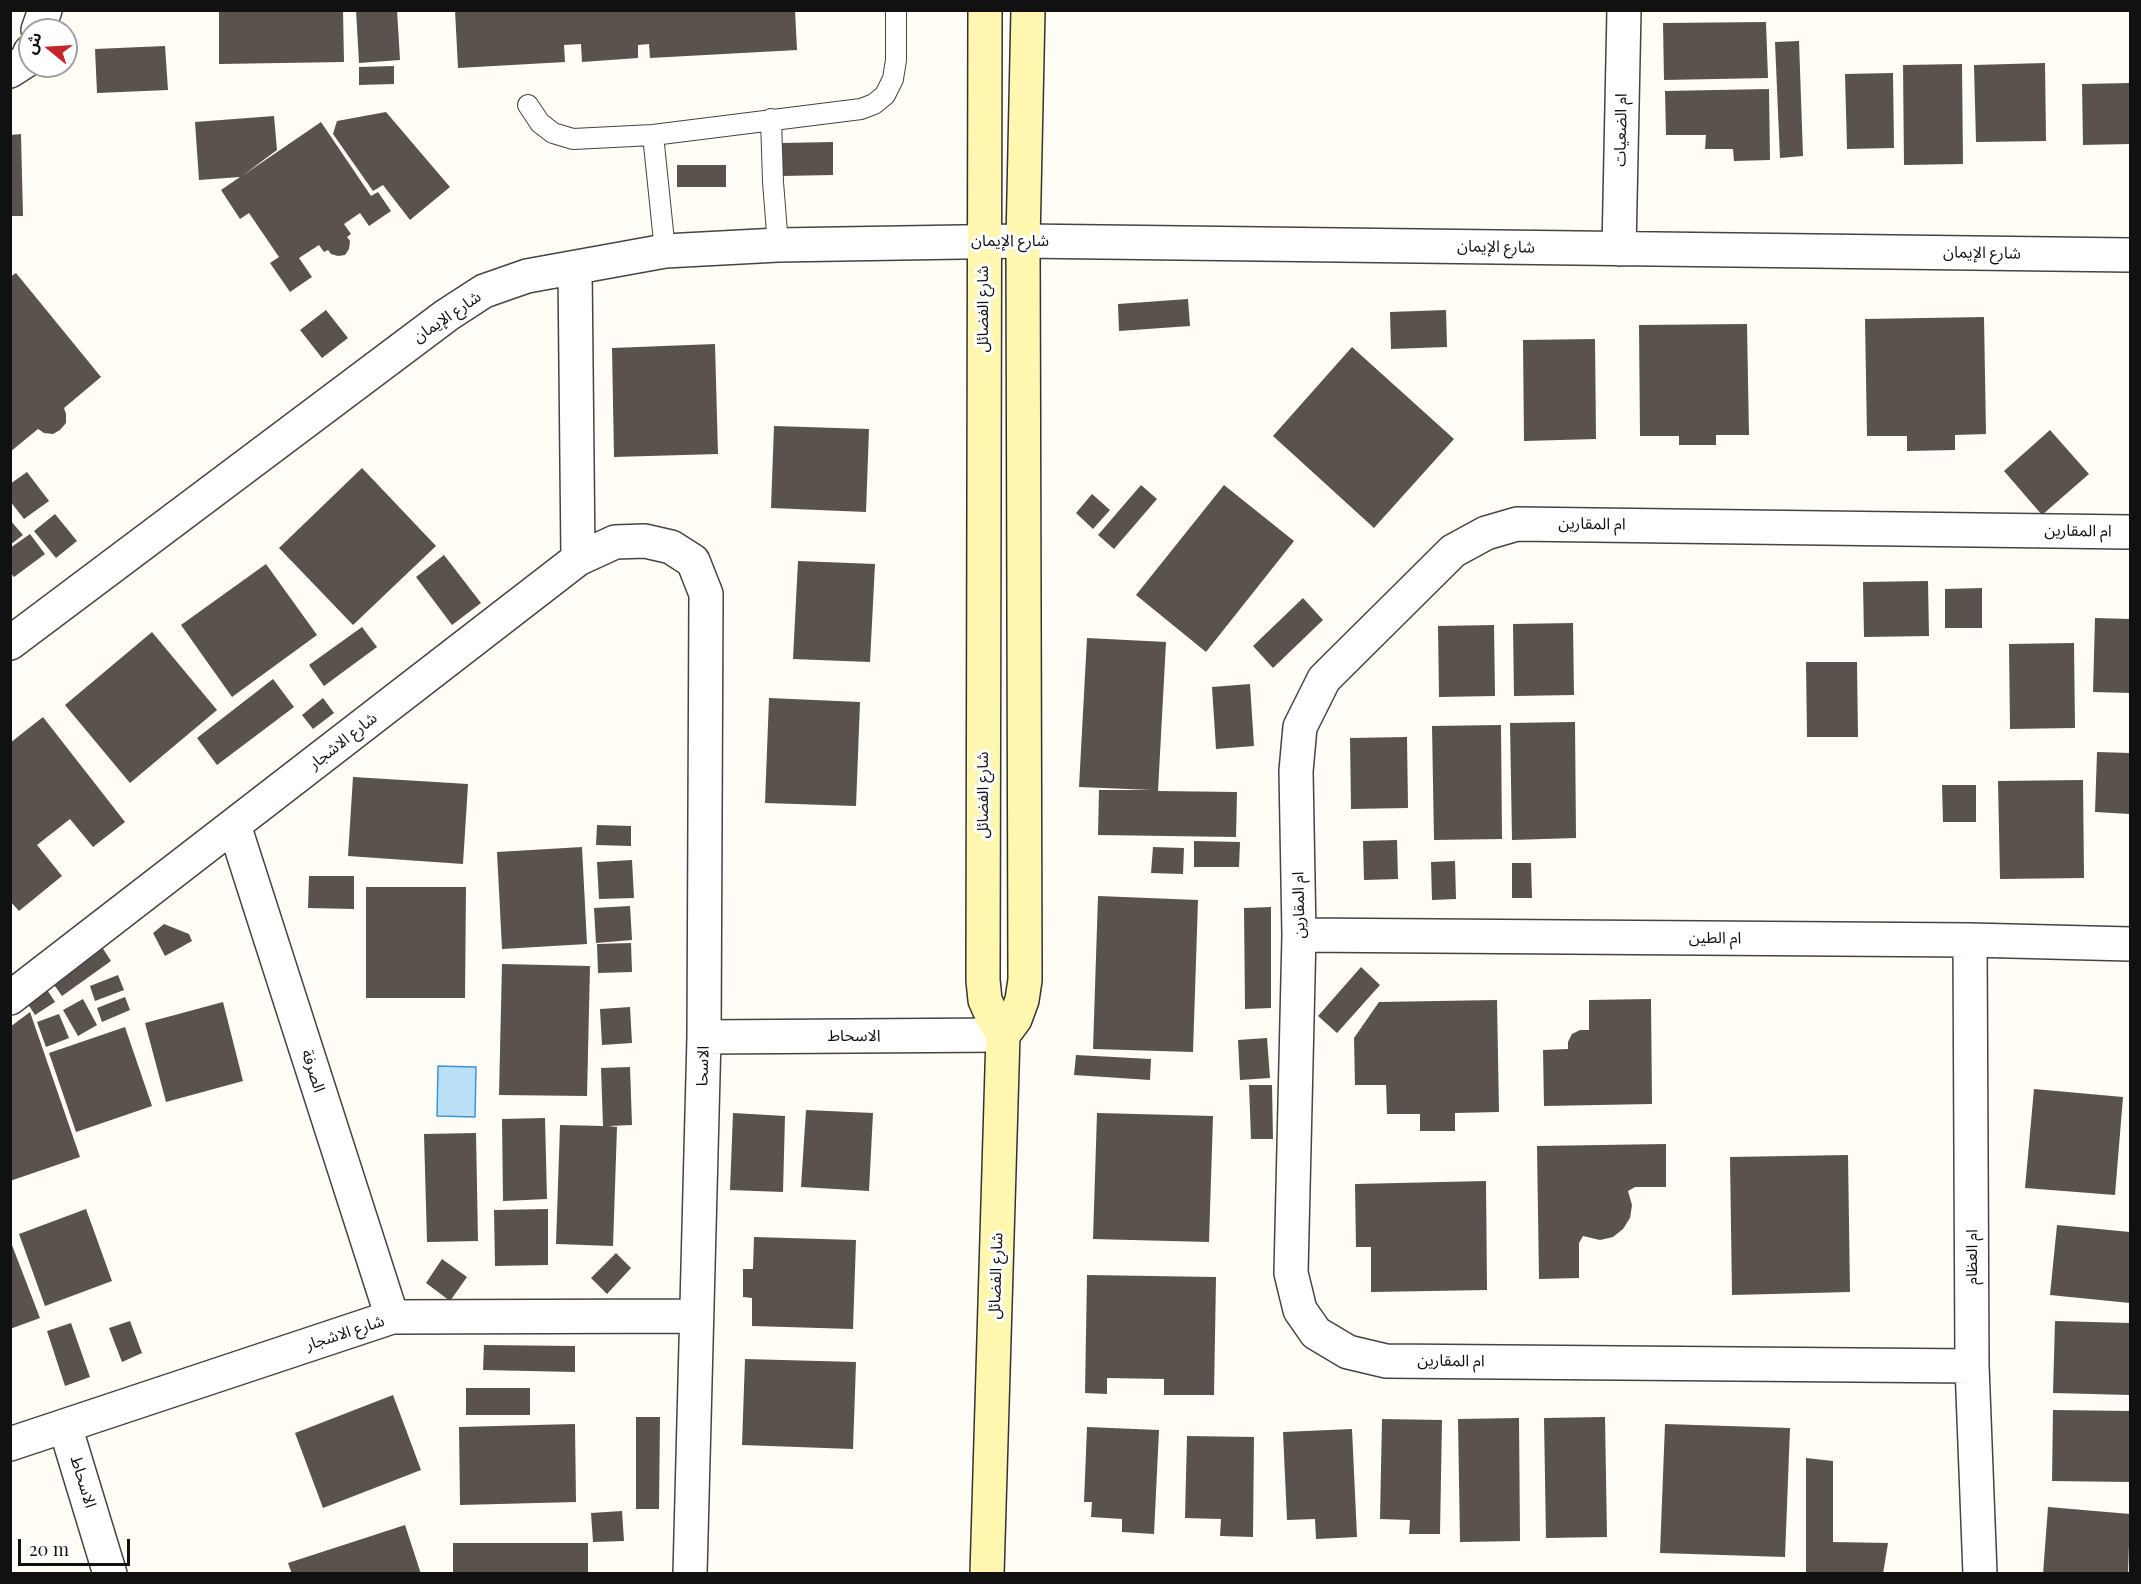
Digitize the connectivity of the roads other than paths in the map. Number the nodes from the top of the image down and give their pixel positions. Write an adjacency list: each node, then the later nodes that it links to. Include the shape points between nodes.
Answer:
1 (896, 10): 7 (lane, via 896,60 885,95 861,109)
2 (985, 10): 9 (street, شارع الفضائل)
3 (1006, 10): 10 (street, via 1007,189)
4 (1028, 10): 10 (street)
5 (1624, 10): 12 (street, ام الضعيات)
6 (528, 105): 8 (lane, via 540,123 553,133 573,139)
7 (771, 119): 8 (lane); 11 (lane)
8 (653, 135): 13 (lane)
9 (983, 240): 10 (street, شارع الإيمان); 11 (street, شارع الإيمان); 16 (street, via 992,259 1000,301 1000,479 1013,502); 26 (street, شارع الفضائل, via 983,980 989,1009)
10 (1023, 241): 12 (street, شارع الإيمان); 16 (street)
11 (778, 244): 13 (street, شارع الإيمان)
12 (1619, 249): 14 (street, شارع الإيمان)
13 (665, 251): 15 (street, شارع الإيمان)
14 (2130, 255)
15 (575, 268): 18 (street); 20 (street, شارع الإيمان, via 527,276 484,291 447,315)
16 (1024, 510): 26 (street, via 1025,980 1015,1019)
17 (2130, 532): 22 (street, ام المقارين, via 1551,523 1516,524 1486,533 1453,551 1324,679 1300,727 1296,771)
18 (578, 559): 19 (street, شارع الاشجار, via 615,542 645,541 671,547); 21 (street, شارع الاشجار)
19 (693, 561): 27 (street, الاسحا, via 706,594)
20 (10, 643)
21 (234, 825): 25 (street, شارع الاشجار); 29 (street, الصرفة)
22 (1299, 935): 23 (street, ام الطين); 30 (street, ام المقارين, via 1291,1273 1299,1310 1316,1333 1348,1353 1386,1361)
23 (1970, 940): 24 (street, ام الطين); 30 (street, ام العظام)
24 (2130, 944)
25 (10, 998)
26 (1004, 1035): 27 (street, الاسحاط); 35 (street, شارع الفضائل)
27 (704, 1037): 28 (street, الاسحا)
28 (695, 1316): 29 (street, شارع الاشجار); 34 (street, الاسحا)
29 (392, 1317): 31 (street, شارع الاشجار)
30 (1972, 1366): 36 (street, ام العظام)
31 (66, 1426): 32 (street, شارع الاشجار); 33 (street, الاسحاط)
32 (10, 1444)
33 (110, 1574)
34 (690, 1574)
35 (987, 1574)
36 (1980, 1574)

